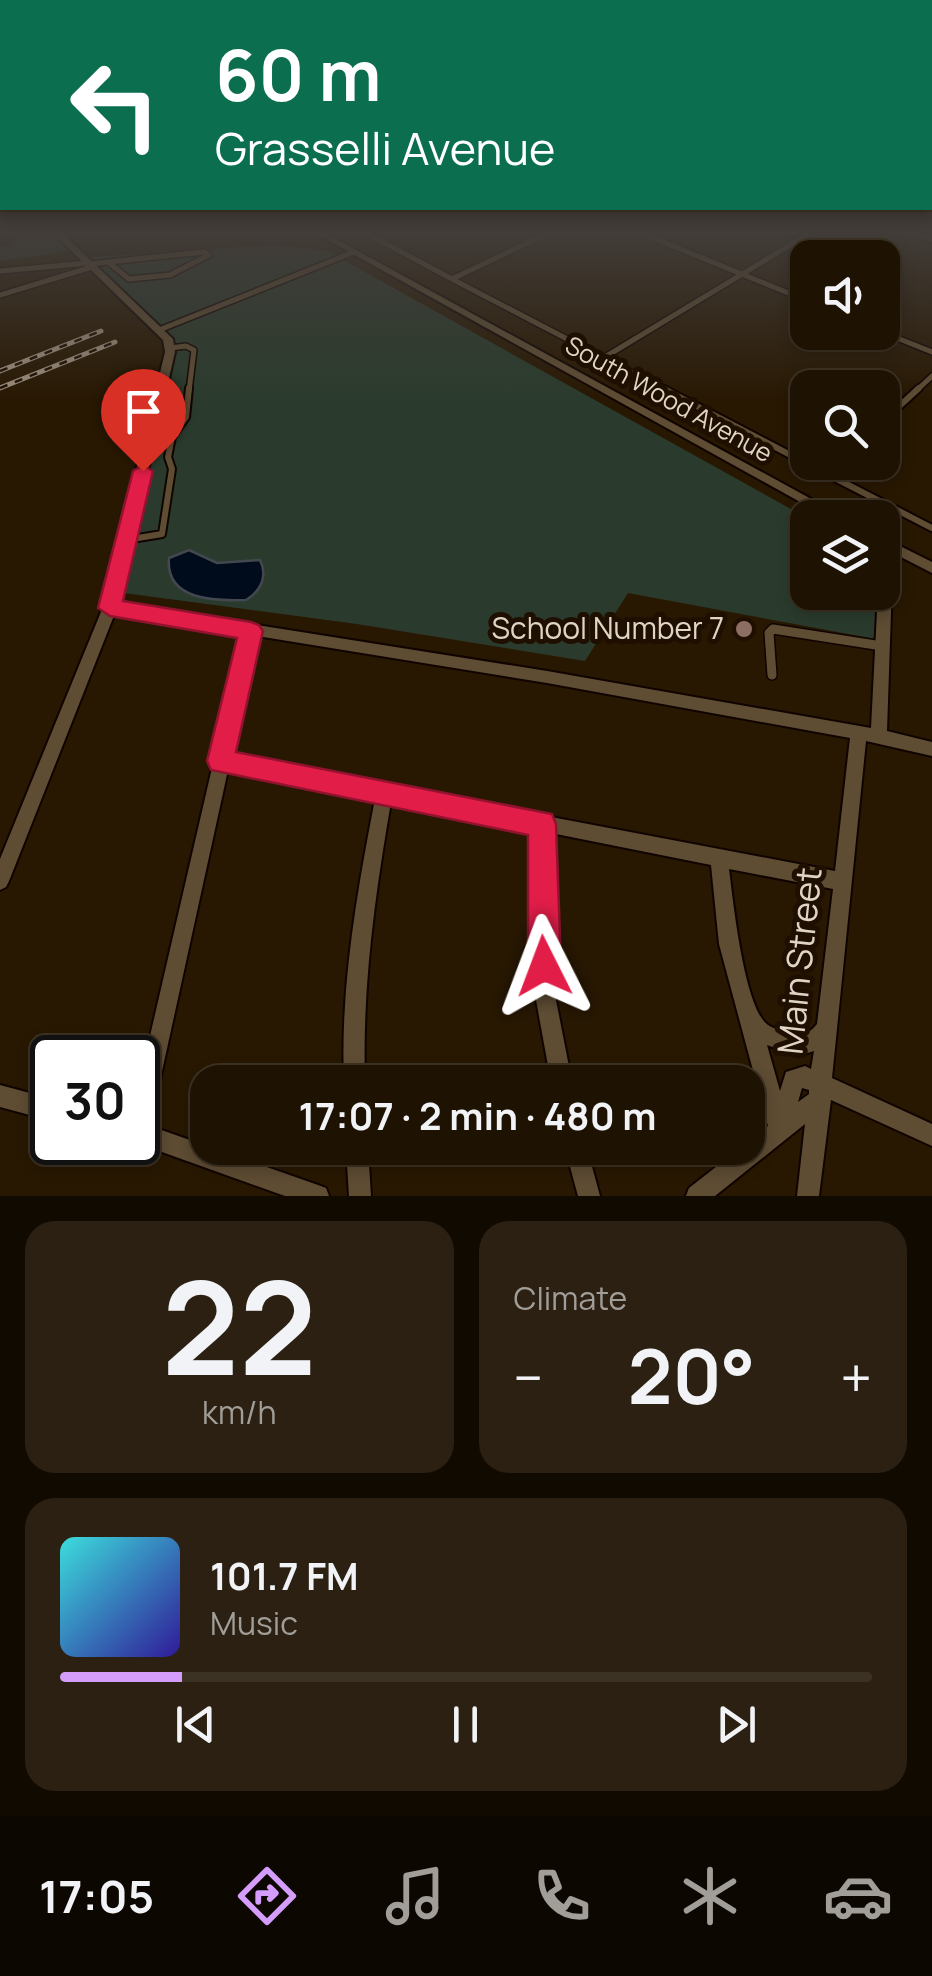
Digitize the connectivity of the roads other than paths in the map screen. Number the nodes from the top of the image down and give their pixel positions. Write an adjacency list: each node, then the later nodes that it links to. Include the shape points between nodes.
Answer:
1 (115, 289): 6 (street)
2 (261, 289): 6 (lane)
3 (421, 289): 15 (street, South Wood Avenue)
4 (471, 289): 10 (lane)
5 (717, 289): 10 (lane)
6 (158, 330): 8 (street)
7 (900, 339): 9 (lane)
8 (170, 348): 17 (street); 17 (lane, via 194,350 186,418 168,457 162,534)
9 (932, 352)
10 (606, 357): 13 (lane)
11 (932, 376): 12 (lane)
12 (900, 405)
13 (790, 454)
14 (839, 480): 16 (lane)
15 (807, 500)
16 (932, 528)
17 (126, 540): 20 (street)
18 (900, 551): 19 (street)
19 (932, 568)
20 (110, 608): 22 (street); 31 (street)
21 (883, 610): 23 (street, Main Street)
22 (251, 631): 25 (street); 27 (street)
23 (882, 646): 24 (lane, via 772,629); 25 (street, Main Street)
24 (772, 675)
25 (869, 735): 26 (street); 32 (street, Main Street)
26 (932, 749)
27 (221, 761): 28 (street); 35 (street)
28 (384, 793): 29 (street); 36 (street, via 361,920)
29 (542, 824): 30 (street); 37 (street, via 546,1000)
30 (719, 858): 32 (street); 33 (street, via 729,944)
31 (0, 881)
32 (843, 882): 34 (street, Main Street)
33 (746, 1012): 34 (street, via 762,1033 798,1046 818,1039); 41 (street)
34 (828, 1025): 38 (street, Main Street)
35 (160, 1035)
36 (353, 1065)
37 (558, 1065)
38 (822, 1091): 41 (street); 41 (street, via 806,1077 793,1079); 42 (street); 50 (street, Main Street)
39 (0, 1096): 40 (street)
40 (30, 1104)
41 (780, 1132): 49 (street)
42 (932, 1135)
43 (160, 1141): 46 (street)
44 (359, 1165): 47 (street)
45 (581, 1165): 48 (street)
46 (318, 1196)
47 (360, 1196)
48 (589, 1196)
49 (697, 1196)
50 (808, 1196)

